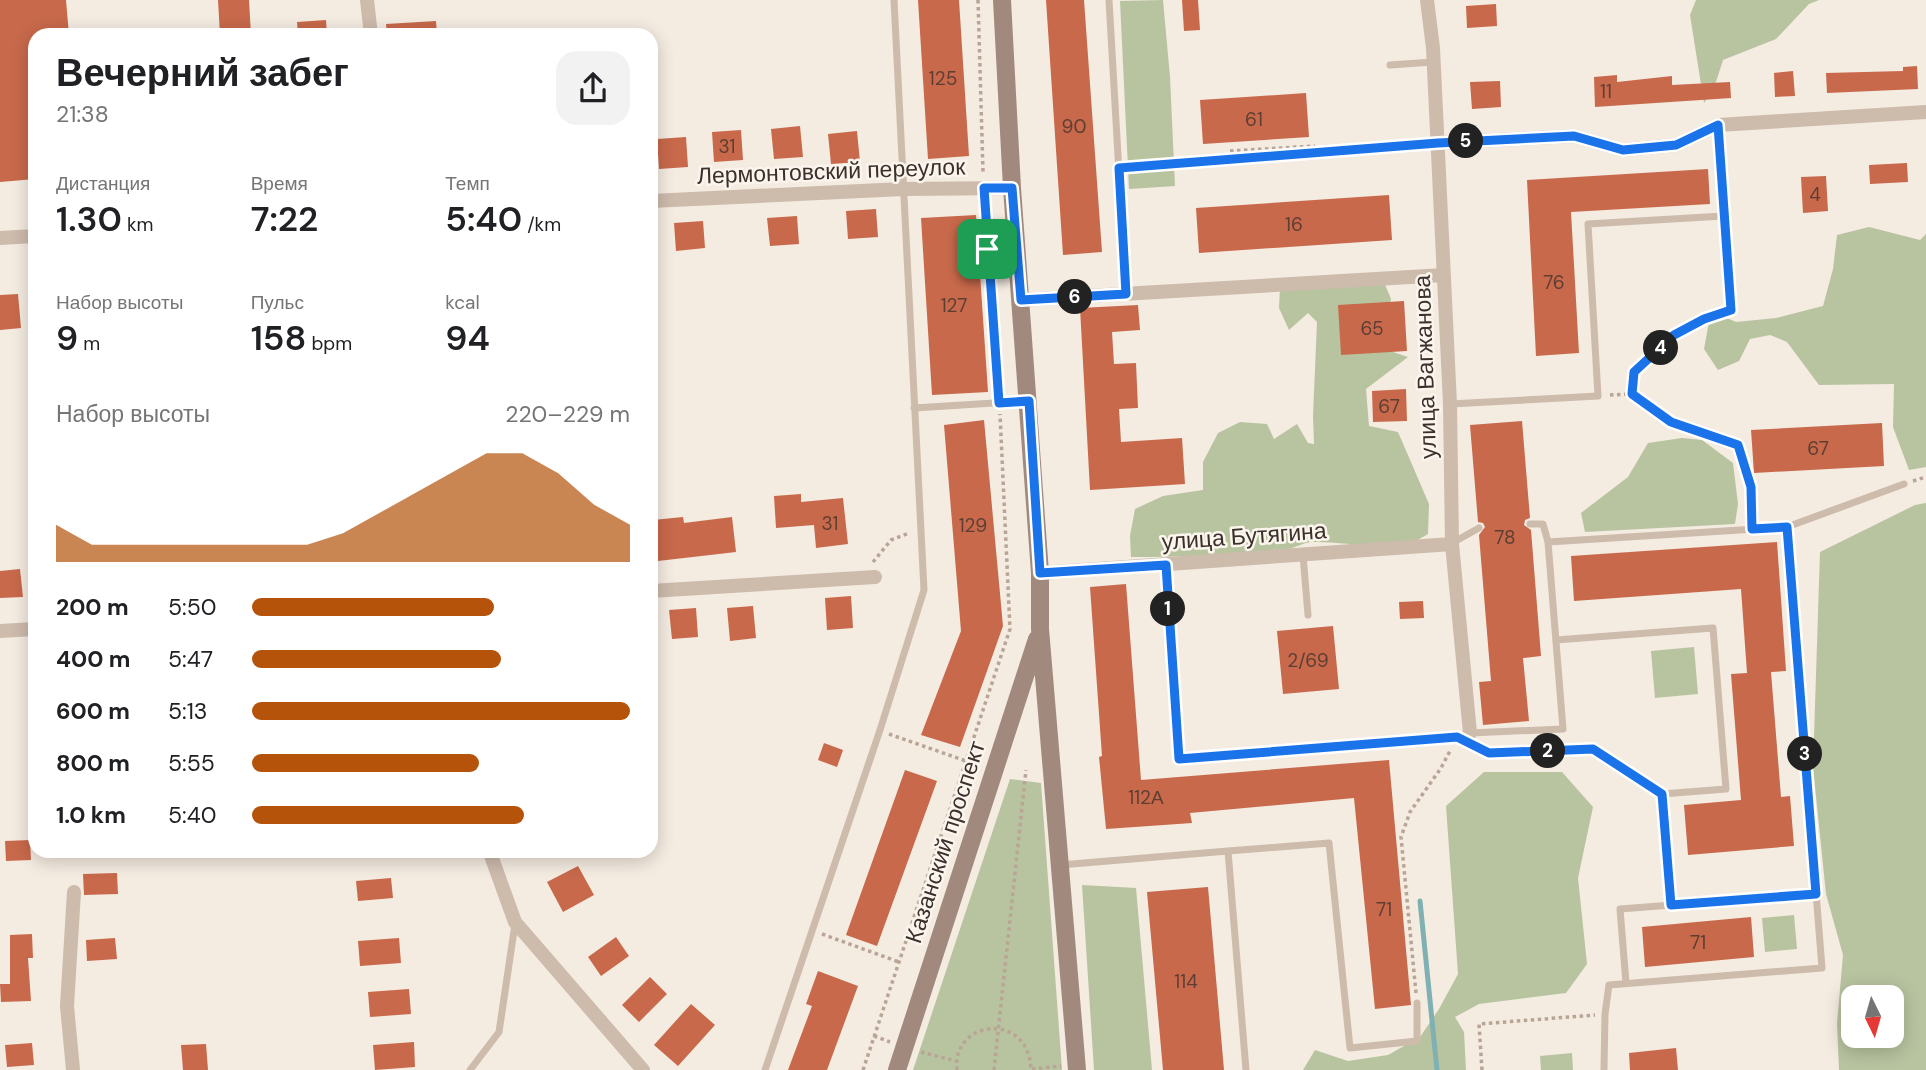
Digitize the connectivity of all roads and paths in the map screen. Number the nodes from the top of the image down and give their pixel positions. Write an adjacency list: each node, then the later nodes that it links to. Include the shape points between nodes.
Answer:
1 (367, 0): 7 (street)
2 (894, 0): 18 (lane)
3 (978, 0): 16 (path)
4 (1002, 0): 17 (street, Казанский проспект)
5 (1109, 0): 15 (lane)
6 (1427, 0): 8 (street, улица Вагжанова)
7 (370, 28)
8 (1434, 61): 9 (lane); 12 (street, улица Вагжанова)
9 (1390, 65)
10 (1926, 112): 11 (street)
11 (1718, 125): 12 (street, via 1676,145 1623,150 1574,136); 20 (lane)
12 (1438, 143): 15 (path); 23 (street, улица Вагжанова)
13 (1315, 146): 14 (path)
14 (1230, 151)
15 (1119, 168): 24 (lane)
16 (984, 188): 17 (street, Лермонтовский переулок); 18 (street, Лермонтовский переулок); 30 (path)
17 (1012, 188): 25 (street, Казанский проспект)
18 (903, 189): 19 (street, Лермонтовский переулок); 32 (lane)
19 (658, 201)
20 (1723, 216): 26 (lane); 28 (lane, via 1588,223)
21 (28, 236): 22 (street)
22 (0, 238)
23 (1444, 275): 24 (street); 31 (street, улица Вагжанова)
24 (1126, 294): 25 (street)
25 (1021, 300): 29 (street, Казанский проспект)
26 (1731, 310): 27 (path, via 1674,335 1634,372)
27 (1632, 394): 28 (path); 38 (path, via 1671,422 1738,445 1751,487)
28 (1598, 396): 31 (lane)
29 (1029, 401): 30 (lane); 43 (street, Казанский проспект)
30 (999, 403): 32 (lane); 54 (path, via 1010,629)
31 (1450, 404): 40 (street, улица Вагжанова)
32 (914, 408): 36 (lane)
33 (1905, 484): 35 (lane)
34 (1530, 524): 39 (lane, via 1543,524)
35 (1787, 527): 38 (lane); 61 (lane)
36 (920, 528): 45 (path, via 891,540); 52 (lane, via 924,590)
37 (1479, 528): 40 (lane)
38 (1752, 529): 39 (lane)
39 (1548, 542): 51 (lane)
40 (1452, 544): 41 (street, улица Бутягина); 53 (street, улица Вагжанова)
41 (1303, 555): 42 (street, улица Бутягина); 47 (lane)
42 (1166, 565): 43 (street, улица Бутягина); 53 (lane, via 1179,759)
43 (1040, 573): 49 (street, Казанский проспект)
44 (875, 577): 45 (street)
45 (860, 578): 46 (street)
46 (658, 591)
47 (1308, 615)
48 (28, 629): 50 (street)
49 (1040, 629): 59 (street, Казанский проспект); 76 (street, Казанский проспект)
50 (0, 631)
51 (1556, 640): 53 (lane, via 1563,729); 56 (lane, via 1713,628 1726,789)
52 (880, 730): 54 (path); 64 (lane)
53 (1463, 735): 56 (path, via 1489,753 1593,749); 67 (path, via 1410,812 1401,836)
54 (966, 761): 65 (path)
55 (1026, 770): 69 (path)
56 (1662, 794): 62 (lane)
57 (1228, 851): 59 (lane); 67 (lane, via 1329,843 1350,1048 1417,1041); 80 (lane)
58 (492, 858): 63 (street)
59 (1060, 865): 70 (street, Казанский проспект)
60 (75, 892): 71 (street, via 66,1006)
61 (1816, 894): 62 (lane); 66 (lane, via 1822,968)
62 (1671, 905): 66 (lane, via 1620,909)
63 (515, 922): 72 (lane, via 499,1032); 73 (street)
64 (812, 930): 65 (path); 74 (lane)
65 (899, 962): 75 (path)
66 (1626, 983): 68 (lane, via 1609,985)
67 (1417, 1003)
68 (1605, 1014): 81 (path, via 1479,1024); 82 (lane)
69 (998, 1027): 77 (path, via 970,1036 956,1061); 78 (path); 79 (path, via 1023,1041)
70 (1077, 1067): 79 (path)
71 (73, 1070)
72 (470, 1070)
73 (643, 1070)
74 (765, 1070)
75 (863, 1070)
76 (897, 1070)
77 (957, 1070)
78 (994, 1070)
79 (1032, 1070)
80 (1246, 1070)
81 (1482, 1070)
82 (1604, 1070)

